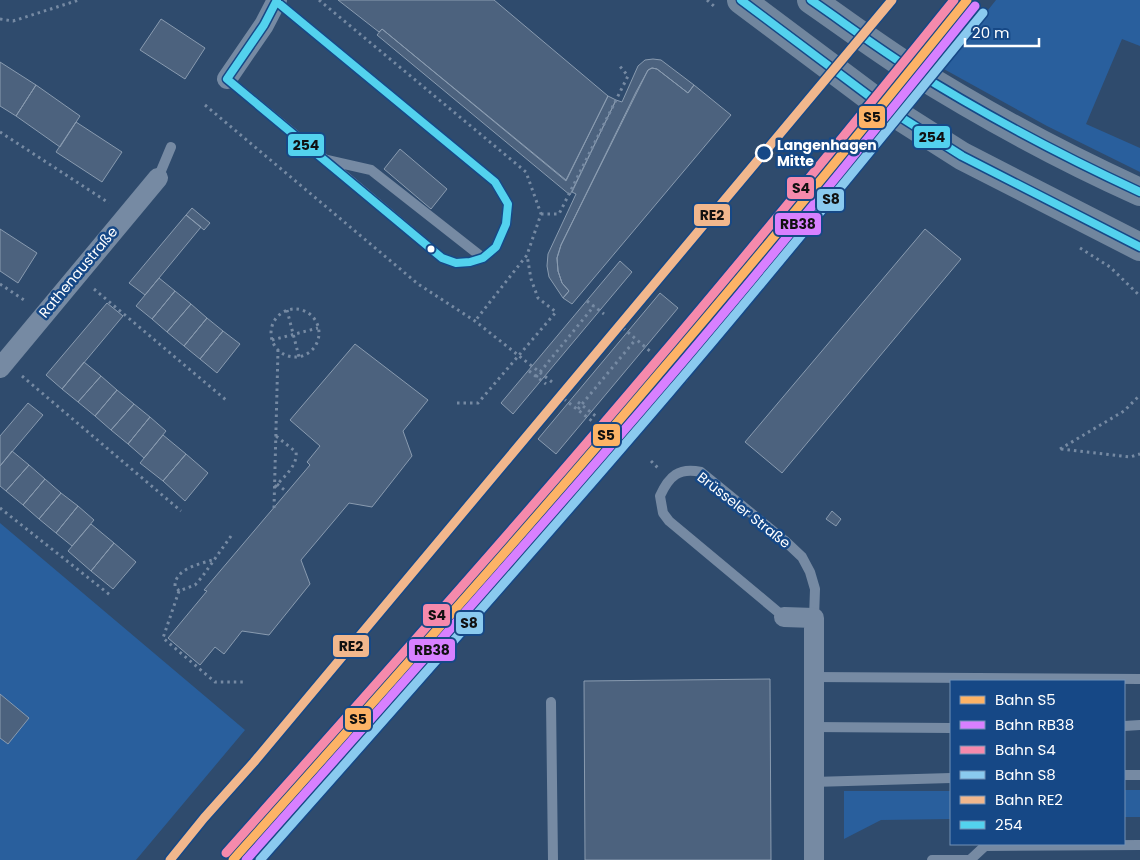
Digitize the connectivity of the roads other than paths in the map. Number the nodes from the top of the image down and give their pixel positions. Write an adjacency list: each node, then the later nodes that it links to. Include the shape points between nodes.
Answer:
1 (741, 0): 9 (main road, via 877,102 962,156)
2 (811, 0): 8 (main road, via 982,113)
3 (277, 1): 4 (street); 10 (lane, via 495,182 508,204 506,224 496,247)
4 (226, 79): 6 (lane)
5 (171, 147): 7 (lane)
6 (326, 160): 10 (lane, via 371,170); 10 (lane, via 442,258 456,263)
7 (158, 178): 11 (street, Rathenaustraße)
8 (1140, 192)
9 (1140, 247)
10 (483, 258)
11 (2, 364)
12 (784, 617): 13 (street, Brüsseler Straße); 13 (lane, Brüsseler Straße, via 663,513 660,496 678,472 701,472 802,557 814,589)
13 (814, 618): 14 (street, Brüsseler Straße)
14 (813, 677): 15 (lane); 19 (street, Brüsseler Straße)
15 (1140, 679)
16 (551, 702): 28 (lane)
17 (1140, 725): 18 (lane)
18 (1125, 726)
19 (813, 727): 20 (lane); 24 (street, Brüsseler Straße)
20 (950, 728)
21 (1125, 775): 22 (lane)
22 (1140, 775)
23 (950, 778): 24 (lane)
24 (813, 782): 29 (street, Brüsseler Straße)
25 (1125, 844): 26 (lane)
26 (1140, 844)
27 (1062, 845): 31 (lane, via 985,846)
28 (553, 860)
29 (814, 860)
30 (932, 860): 31 (lane)
31 (970, 860)

